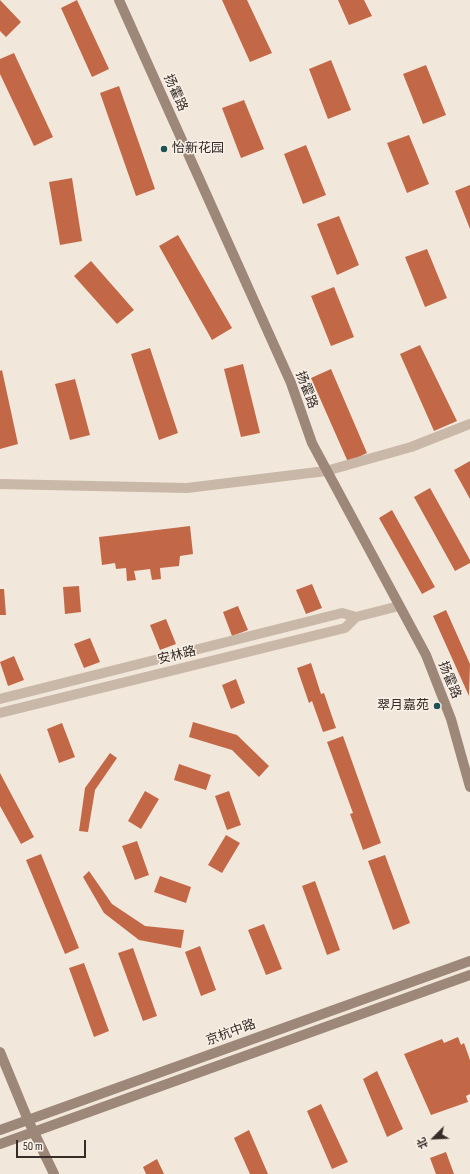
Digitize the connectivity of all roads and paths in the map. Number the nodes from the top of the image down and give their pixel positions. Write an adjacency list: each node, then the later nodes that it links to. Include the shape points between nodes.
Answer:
1 (119, 0): 3 (street, 扬霍路, via 291,384 312,443)
2 (470, 424): 3 (street, via 411,446)
3 (326, 471): 4 (street, via 187,488); 5 (street, 扬霍路)
4 (0, 484)
5 (399, 606): 6 (street, 安林路); 11 (street, 扬霍路, via 426,655 451,719)
6 (356, 617): 7 (street, 安林路, via 342,613); 8 (street, 安林路, via 345,628)
7 (119, 669): 8 (street); 9 (street, 安林路)
8 (124, 682): 10 (street, 安林路)
9 (0, 699)
10 (0, 713)
11 (470, 787)
12 (470, 961): 15 (street, 京杭中路)
13 (470, 975): 17 (street, 京杭中路)
14 (0, 1052): 15 (street)
15 (28, 1120): 16 (street, 京杭中路); 17 (street)
16 (0, 1130)
17 (34, 1131): 18 (street, 京杭中路); 19 (street)
18 (0, 1144)
19 (54, 1174)

